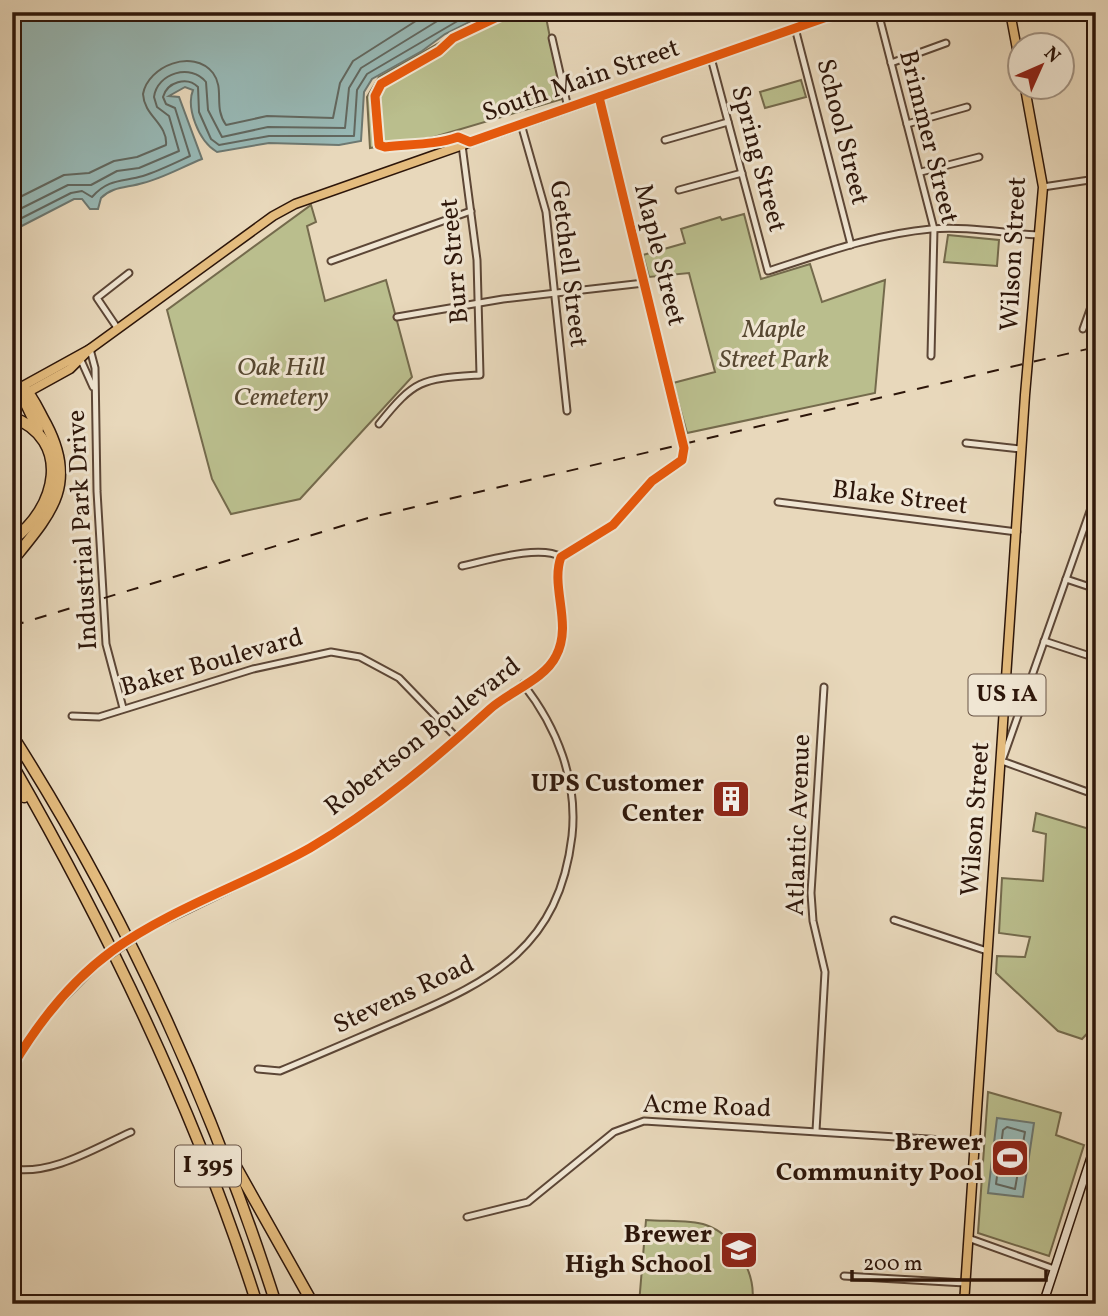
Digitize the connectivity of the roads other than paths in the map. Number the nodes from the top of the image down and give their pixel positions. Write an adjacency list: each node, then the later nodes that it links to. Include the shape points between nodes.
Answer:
1 (841, 12): 4 (main road, South Main Street)
2 (877, 12): 9 (street, Brimmer Street)
3 (1010, 12): 5 (main road)
4 (795, 28): 8 (main road, South Main Street); 28 (street, School Street)
5 (1014, 32)
6 (552, 38): 13 (street)
7 (946, 43): 9 (street)
8 (711, 58): 10 (main road, South Main Street); 14 (street, Spring Street)
9 (891, 63): 16 (street, Brimmer Street)
10 (599, 97): 13 (main road, South Main Street); 31 (street, Maple Street)
11 (1028, 102): 23 (main road, Wilson Street / US 1A)
12 (967, 107): 16 (street)
13 (568, 108): 15 (main road, South Main Street)
14 (728, 122): 17 (street); 21 (street, Spring Street)
15 (521, 124): 18 (main road, South Main Street); 33 (street, Getchell Street, via 543,192)
16 (907, 124): 20 (street, Brimmer Street)
17 (665, 140)
18 (462, 145): 25 (street, Burr Street); 36 (main road, South Main Street, via 284,209)
19 (979, 158): 20 (street)
20 (921, 172): 26 (street, Brimmer Street)
21 (742, 173): 24 (street); 28 (street, Spring Street, via 768,271)
22 (1096, 179): 23 (street)
23 (1043, 187): 27 (main road, Wilson Street / US 1A)
24 (679, 190)
25 (471, 211): 29 (street); 34 (street, Burr Street)
26 (934, 229): 27 (street); 28 (street); 39 (street, Brimmer Street)
27 (1039, 235): 48 (main road, Wilson Street / US 1A)
28 (850, 245)
29 (331, 261)
30 (129, 272): 36 (street, via 97,298)
31 (644, 283): 33 (street); 53 (street, Maple Street, via 684,452 613,525)
32 (1096, 293): 37 (street)
33 (554, 295): 34 (street); 43 (street, Getchell Street)
34 (480, 303): 35 (street); 45 (street, Burr Street, via 480,375 417,383)
35 (397, 317)
36 (118, 329): 38 (main road, South Main Street)
37 (1083, 329)
38 (90, 349): 40 (main road, South Main Street); 41 (street, Industrial Park Drive, via 95,364)
39 (931, 356)
40 (80, 357): 41 (street, Industrial Park Drive); 42 (main road, South Main Street)
41 (94, 390): 62 (street, Industrial Park Drive, via 106,644)
42 (19, 393): 46 (highway); 54 (highway, via 57,447 62,475 48,514)
43 (567, 411)
44 (12, 417): 46 (highway)
45 (379, 424)
46 (44, 440): 52 (highway, via 52,471 48,494 35,519)
47 (966, 443): 48 (street)
48 (1021, 449): 51 (main road, Wilson Street / US 1A)
49 (1096, 494): 56 (street)
50 (778, 502): 51 (street, Blake Street)
51 (1017, 532): 66 (main road, Wilson Street / US 1A)
52 (12, 540)
53 (561, 557): 55 (street, via 536,552); 60 (street, Robertson Boulevard, via 561,646 555,660)
54 (12, 561)
55 (461, 566)
56 (1066, 579): 57 (street); 58 (street)
57 (1096, 589)
58 (1044, 641): 59 (street); 66 (street)
59 (1096, 658)
60 (523, 684): 65 (street, Robertson Boulevard); 75 (street, Stevens Road, via 538,703 560,750 573,804 564,878 533,936 502,969 459,995 280,1071)
61 (824, 687): 76 (street, Atlantic Avenue, via 811,893 825,972)
62 (123, 708): 63 (street, Baker Boulevard, via 99,717); 65 (street, Baker Boulevard, via 331,652 360,657 399,678)
63 (72, 716)
64 (12, 733): 74 (highway, I 395, via 115,913)
65 (458, 739): 73 (street, Robertson Boulevard, bridge, via 394,792 321,841 146,930 97,964 46,1016)
66 (1002, 761): 69 (street); 72 (main road, Wilson Street / US 1A)
67 (12, 764): 70 (highway, I 395)
68 (12, 779): 70 (highway)
69 (1096, 795)
70 (69, 864): 86 (highway, I 395, via 175,1086)
71 (894, 920): 72 (street)
72 (987, 951): 78 (main road, Wilson Street / US 1A)
73 (12, 1067)
74 (188, 1069): 87 (highway, I 395); 88 (highway, via 250,1196)
75 (258, 1069)
76 (816, 1131): 78 (street, Acme Road); 81 (street, Acme Road, via 644,1121 614,1132 528,1202)
77 (131, 1132): 80 (street, via 59,1164 32,1170)
78 (975, 1142): 82 (main road, Wilson Street / US 1A)
79 (1096, 1142): 83 (main road)
80 (12, 1168)
81 (467, 1217)
82 (968, 1238): 83 (street); 85 (main road, Wilson Street / US 1A)
83 (1054, 1269): 90 (main road)
84 (844, 1276): 85 (street)
85 (965, 1283): 89 (main road, Wilson Street / US 1A)
86 (257, 1304)
87 (276, 1304)
88 (313, 1304)
89 (964, 1304)
90 (1044, 1304)

